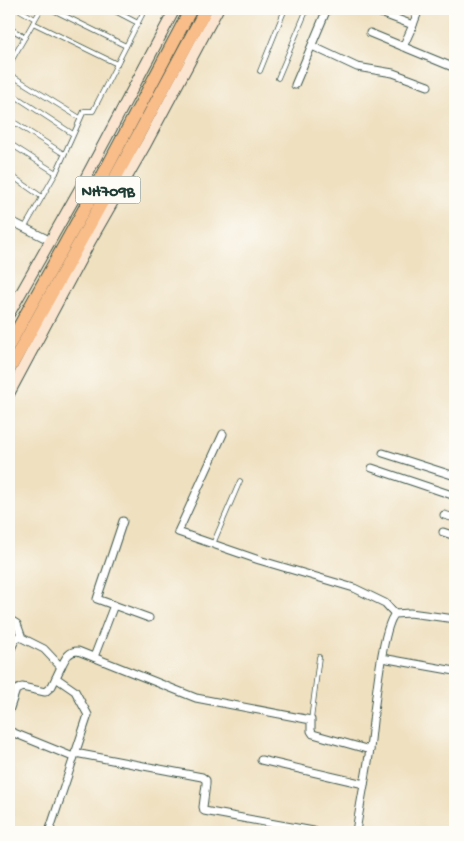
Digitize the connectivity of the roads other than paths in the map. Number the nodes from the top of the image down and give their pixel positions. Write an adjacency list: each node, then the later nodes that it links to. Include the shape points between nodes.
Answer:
1 (18, 9): 15 (lane)
2 (41, 9): 15 (lane)
3 (51, 9): 21 (lane)
4 (111, 9): 16 (lane)
5 (145, 9): 16 (lane)
6 (173, 9): 44 (street)
7 (191, 9): 46 (highway, NH709B)
8 (206, 9): 47 (highway, NH709B)
9 (218, 9): 48 (street)
10 (285, 9): 28 (lane)
11 (307, 9): 30 (lane)
12 (326, 9): 22 (street)
13 (370, 9): 17 (street)
14 (419, 9): 17 (street)
15 (34, 21): 20 (lane); 25 (lane)
16 (138, 23): 21 (lane)
17 (413, 25): 23 (street)
18 (9, 28): 20 (lane)
19 (370, 33): 23 (street)
20 (25, 37): 24 (lane)
21 (126, 46): 25 (lane)
22 (312, 46): 31 (street); 32 (street, via 357,67 393,73)
23 (403, 47): 27 (street)
24 (11, 57): 26 (lane)
25 (117, 64): 34 (lane, via 93,111 85,110)
26 (9, 65)
27 (455, 68)
28 (260, 71)
29 (9, 74): 34 (lane)
30 (278, 78)
31 (295, 85)
32 (428, 86)
33 (9, 92): 36 (lane)
34 (80, 118): 36 (lane)
35 (9, 119): 38 (lane)
36 (72, 134): 38 (lane)
37 (9, 144): 39 (lane)
38 (64, 154): 39 (lane)
39 (56, 173): 41 (lane)
40 (9, 174): 41 (lane)
41 (42, 197): 43 (lane)
42 (9, 220): 43 (street)
43 (25, 228): 44 (street)
44 (51, 241): 45 (street)
45 (9, 314)
46 (9, 345)
47 (9, 370)
48 (9, 394)
49 (223, 434): 60 (street, via 178,530 183,535)
50 (383, 453): 52 (street)
51 (372, 468): 54 (street)
52 (455, 476)
53 (240, 481): 60 (lane)
54 (455, 496)
55 (444, 515): 56 (street)
56 (455, 518)
57 (123, 521): 61 (street, via 97,597)
58 (443, 532): 59 (street)
59 (455, 536)
60 (213, 544): 62 (street, via 354,588 385,602)
61 (114, 605): 63 (street); 68 (street)
62 (395, 614): 65 (street); 70 (street, via 389,621)
63 (150, 618)
64 (9, 619): 66 (street, via 17,624)
65 (455, 619)
66 (20, 635): 67 (street); 71 (street, via 44,649)
67 (9, 653)
68 (94, 657): 71 (street, via 74,651); 75 (street, via 196,698)
69 (319, 657): 75 (lane)
70 (382, 658): 72 (street); 77 (street)
71 (61, 667): 73 (street)
72 (455, 671)
73 (56, 678): 74 (street, via 45,692 18,688); 78 (street, via 75,691 88,712)
74 (9, 711)
75 (311, 720): 77 (street, via 314,734)
76 (9, 731): 78 (street)
77 (370, 750): 80 (street)
78 (74, 755): 81 (street); 82 (street, via 202,777 206,780 204,811)
79 (261, 760): 80 (street)
80 (364, 784): 83 (street)
81 (49, 832)
82 (319, 832)
83 (356, 832)

